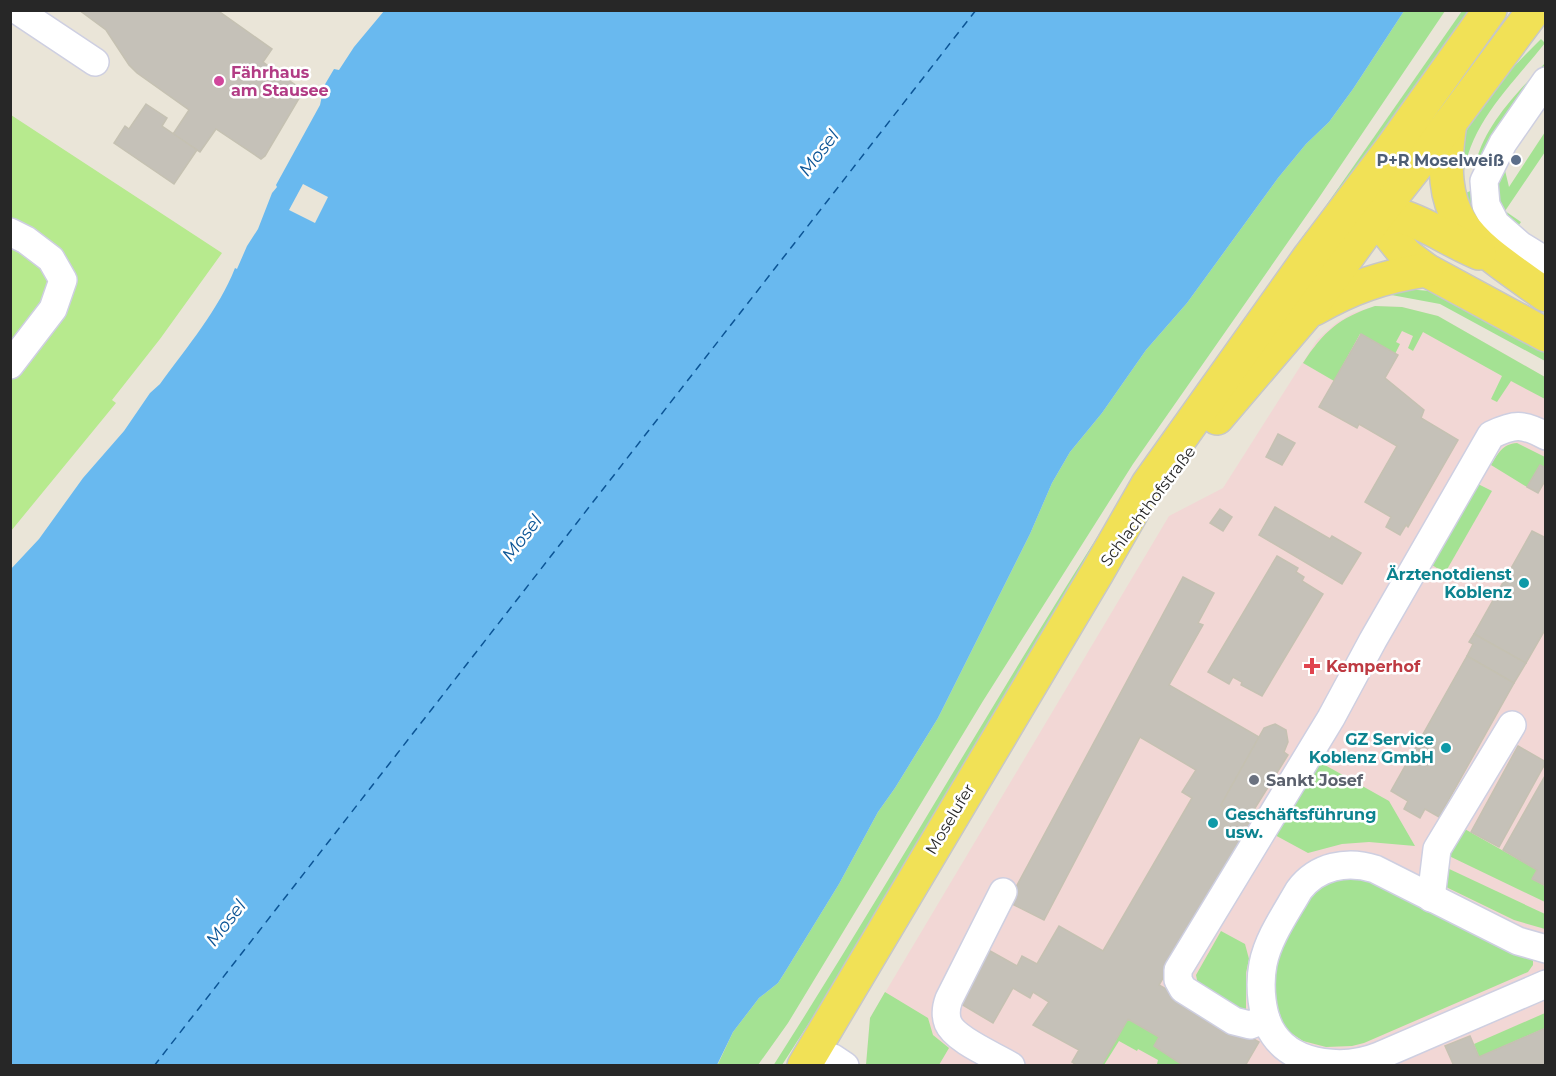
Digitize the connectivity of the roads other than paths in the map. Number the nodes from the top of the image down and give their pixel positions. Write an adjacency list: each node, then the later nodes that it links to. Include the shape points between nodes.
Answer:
1 (17, 10): 4 (street)
2 (1490, 10): 7 (main road, Schlachthofstraße)
3 (1534, 10): 6 (main road, Schlachthofstraße)
4 (95, 62)
5 (1545, 81): 12 (street, via 1503,143 1484,181 1486,205 1496,224)
6 (1450, 123): 8 (main road, Schlachthofstraße); 11 (main road, via 1445,162 1452,207 1466,231)
7 (1390, 149): 8 (main road); 9 (main road, Schlachthofstraße)
8 (1380, 212): 9 (main road, via 1357,213); 11 (main road, via 1416,220); 13 (main road, via 1394,243); 15 (main road, Schlachthofstraße)
9 (1336, 221): 19 (main road, Schlachthofstraße, via 1148,484)
10 (10, 232): 17 (street, via 51,259 63,280 53,309)
11 (1497, 261): 14 (main road)
12 (1545, 261)
13 (1426, 270): 15 (main road, via 1343,292); 16 (main road)
14 (1545, 295)
15 (1305, 315): 19 (main road, Schlachthofstraße, via 1196,442 1141,521)
16 (1545, 335)
17 (10, 365)
18 (1545, 436): 25 (street, via 1511,426 1491,435 1331,718 1178,970 1183,990 1234,1021 1250,1025)
19 (1097, 573): 26 (main road, Moselufer)
20 (1512, 725): 22 (street, via 1437,849)
21 (1003, 892): 28 (street, via 984,940 946,1010 952,1030)
22 (1431, 898): 23 (street, via 1518,941); 25 (street, via 1365,866 1336,866 1311,877 1299,890 1263,962)
23 (1544, 949): 24 (street)
24 (1540, 986): 25 (street, via 1368,1060 1348,1064 1296,1054 1274,1036)
25 (1266, 1019)
26 (810, 1061): 27 (street, via 833,1058)
27 (845, 1065)
28 (1011, 1065)

